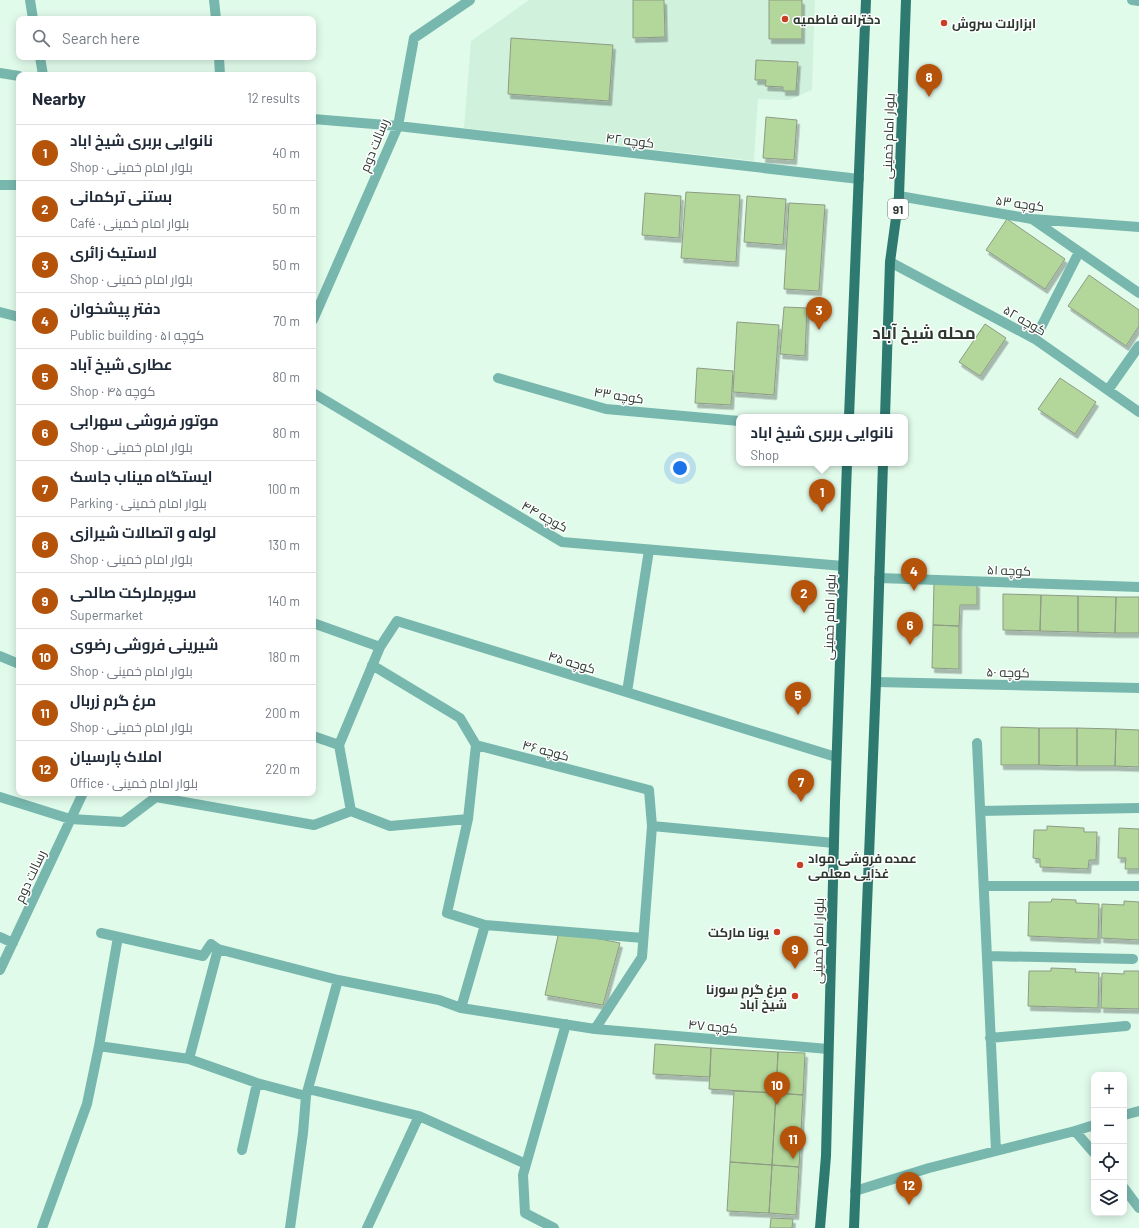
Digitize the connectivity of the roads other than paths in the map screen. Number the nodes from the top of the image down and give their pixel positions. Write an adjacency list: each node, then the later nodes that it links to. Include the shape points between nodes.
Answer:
1 (30, 0): 8 (street)
2 (214, 0): 9 (street)
3 (470, 0): 17 (street, رسالت دوم, via 414,38)
4 (866, 0): 18 (main road, بلوار امام خمینی)
5 (906, 0): 21 (main road, بلوار امام خمینی / 91)
6 (1132, 0): 7 (street)
7 (1139, 1)
8 (33, 16)
9 (216, 16)
10 (40, 60): 12 (street)
11 (219, 60): 13 (street)
12 (42, 72)
13 (220, 72)
14 (0, 73): 15 (street)
15 (16, 76)
16 (316, 119): 17 (street, کوچه ۴۲)
17 (398, 126): 18 (street, کوچه ۴۲); 28 (street, رسالت دوم)
18 (859, 179): 36 (main road, بلوار امام خمینی)
19 (0, 185): 20 (street)
20 (16, 185)
21 (899, 196): 22 (street, کوچه ۵۳); 25 (main road, بلوار امام خمینی / 91)
22 (1032, 219): 23 (street, کوچه ۵۳); 24 (street)
23 (1139, 227)
24 (1079, 252): 26 (street); 30 (street)
25 (890, 262): 30 (street, کوچه ۵۲); 37 (main road, بلوار امام خمینی / 91)
26 (1139, 293)
27 (0, 312): 29 (street)
28 (316, 313)
29 (16, 316)
30 (1034, 339): 33 (street, کوچه ۵۲)
31 (1139, 346): 33 (street)
32 (498, 378): 38 (street, کوچه ۴۳, via 606,409)
33 (1108, 390): 35 (street, کوچه ۵۲)
34 (316, 395): 41 (street, کوچه ۴۴, via 562,542)
35 (1139, 412)
36 (849, 414)
37 (885, 414)
38 (736, 421)
39 (847, 466): 42 (main road, بلوار امام خمینی)
40 (883, 466): 43 (main road)
41 (649, 550): 42 (street, کوچه ۴۴); 52 (street)
42 (844, 566): 57 (main road, بلوار امام خمینی)
43 (879, 578): 44 (street, کوچه ۵۱); 50 (main road)
44 (1139, 587)
45 (316, 624): 46 (street)
46 (380, 647): 49 (street); 52 (street, کوچه ۴۵, via 397,621)
47 (0, 656): 48 (street)
48 (16, 663)
49 (372, 665): 55 (street); 56 (street, via 460,718)
50 (876, 682): 51 (street, کوچه ۵۰); 99 (main road)
51 (1139, 688)
52 (627, 692): 57 (street, کوچه ۴۵)
53 (316, 737): 55 (street)
54 (978, 743): 62 (street)
55 (339, 745): 61 (street)
56 (476, 745): 63 (street); 65 (street, کوچه ۴۶, via 649,790)
57 (836, 756): 66 (main road, بلوار امام خمینی)
58 (0, 796): 64 (street)
59 (82, 796): 64 (street, رسالت دوم)
60 (1139, 808): 62 (street)
61 (351, 811): 63 (street, via 390,826); 64 (street, via 314,825 156,797 124,822)
62 (980, 812): 67 (street)
63 (468, 819): 69 (street, via 447,914)
64 (70, 820): 74 (street, رسالت دوم)
65 (652, 826): 66 (street); 73 (street)
66 (834, 843): 86 (main road, بلوار امام خمینی)
67 (984, 886): 68 (street); 76 (street)
68 (1139, 886)
69 (485, 925): 73 (street); 80 (street)
70 (101, 933): 72 (street)
71 (0, 937): 74 (street)
72 (118, 937): 75 (street, via 203,956 211,944); 85 (street)
73 (643, 938): 83 (street, via 642,957)
74 (13, 943): 78 (street, رسالت دوم)
75 (218, 949): 79 (street, کوچه ۴۷); 87 (street)
76 (987, 956): 77 (street); 84 (street)
77 (1133, 960)
78 (0, 970)
79 (338, 980): 80 (street, کوچه ۴۷, via 439,1000); 89 (street)
80 (461, 1008): 81 (street, کوچه ۴۷)
81 (566, 1024): 83 (street, کوچه ۴۷); 98 (street)
82 (1126, 1026): 84 (street)
83 (595, 1029): 86 (street, کوچه ۴۷)
84 (990, 1038): 97 (street)
85 (99, 1046): 87 (street); 102 (street, via 87,1104)
86 (828, 1049): 106 (main road, بلوار امام خمینی, via 826,1156)
87 (189, 1059): 88 (street)
88 (257, 1083): 89 (street); 95 (street)
89 (307, 1093): 92 (street); 103 (street)
90 (1139, 1111): 91 (street)
91 (1127, 1114)
92 (419, 1116): 98 (street); 104 (street)
93 (1091, 1126): 94 (street)
94 (1075, 1131): 96 (street); 97 (street)
95 (242, 1150)
96 (1091, 1150)
97 (996, 1151): 99 (street)
98 (526, 1164): 105 (street, via 523,1175 525,1213)
99 (855, 1191): 107 (main road)
100 (1127, 1192): 101 (street)
101 (1139, 1208)
102 (42, 1228)
103 (290, 1228)
104 (366, 1228)
105 (554, 1228)
106 (820, 1228)
107 (854, 1228)

